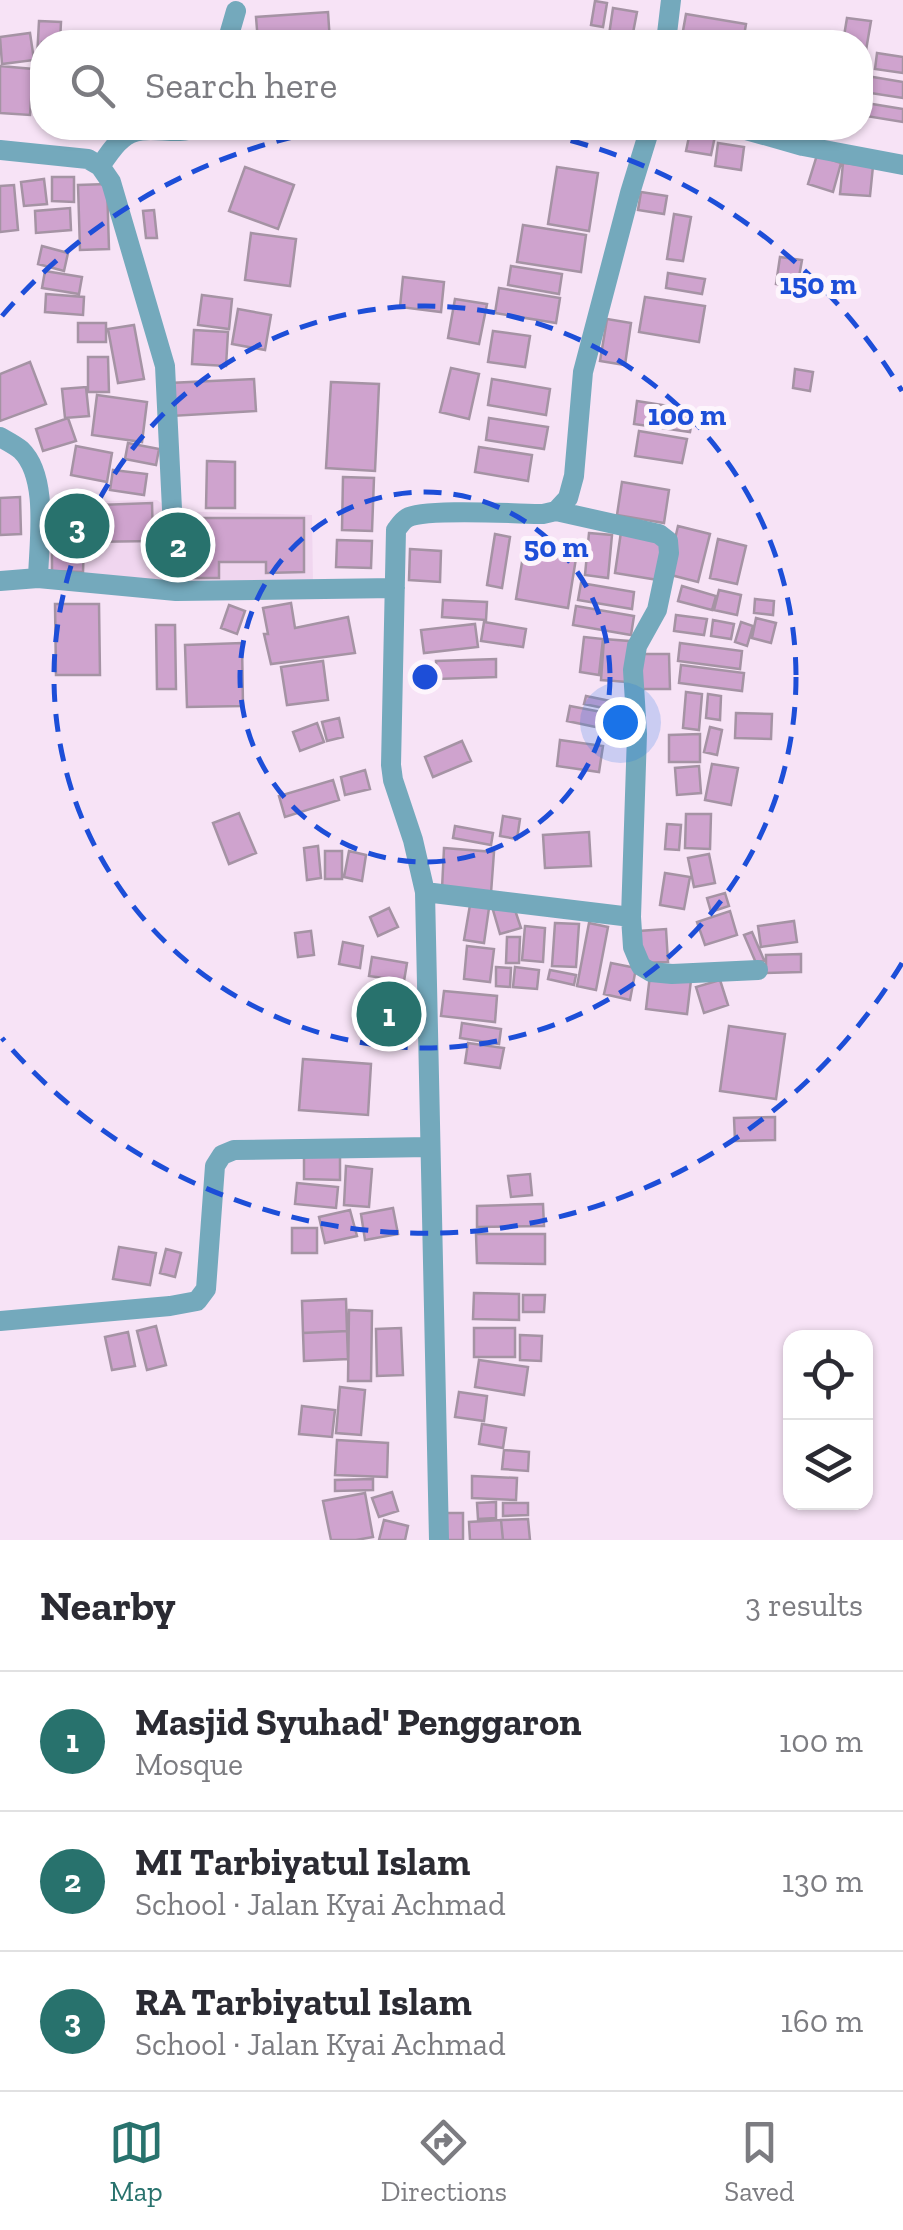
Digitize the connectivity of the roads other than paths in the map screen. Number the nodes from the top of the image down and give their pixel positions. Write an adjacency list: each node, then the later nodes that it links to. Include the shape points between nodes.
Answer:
1 (671, 0): 4 (street)
2 (236, 12): 3 (street)
3 (231, 30)
4 (667, 30)
5 (121, 140): 10 (street)
6 (646, 140): 12 (street, via 583,372 574,476)
7 (782, 140): 9 (street)
8 (0, 150): 10 (street, via 88,158)
9 (903, 165)
10 (100, 166): 16 (street, via 118,200 165,366)
11 (0, 437): 13 (street, via 29,460 40,490)
12 (556, 512): 15 (street, via 406,519 396,530); 18 (street, via 668,541 657,610 634,657)
13 (38, 578): 14 (street); 16 (street)
14 (0, 581)
15 (395, 588): 16 (street); 17 (street, via 391,765)
16 (176, 592)
17 (425, 892): 18 (street); 20 (street)
18 (631, 917): 19 (street, via 636,958 651,972)
19 (758, 970)
20 (430, 1147): 21 (street, via 234,1150 214,1166 206,1289 197,1301); 22 (street)
21 (0, 1320)
22 (439, 1540)

